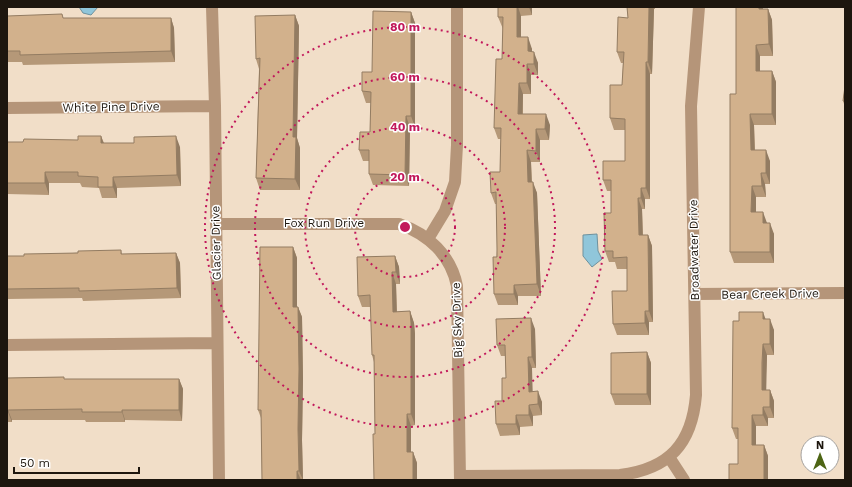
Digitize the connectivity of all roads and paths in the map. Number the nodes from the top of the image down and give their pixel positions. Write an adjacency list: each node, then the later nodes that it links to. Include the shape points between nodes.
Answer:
1 (212, 7): 4 (street, Glacier Drive)
2 (457, 7): 7 (street, via 455,182 445,211)
3 (699, 7): 9 (street, Broadwater Drive, via 691,106)
4 (215, 106): 5 (street, White Pine Drive); 6 (street, Glacier Drive)
5 (7, 108)
6 (216, 224): 7 (street, Fox Run Drive, via 383,223 407,227); 10 (street, Glacier Drive)
7 (428, 239): 13 (street, Big Sky Drive, via 449,262 457,286)
8 (845, 293): 9 (street, Bear Creek Drive)
9 (695, 294): 12 (street, Broadwater Drive, via 694,412 687,435)
10 (217, 343): 11 (street); 14 (street, Glacier Drive)
11 (7, 345)
12 (669, 457): 13 (street, via 646,470 620,475); 15 (street)
13 (460, 478)
14 (219, 480)
15 (684, 480)

